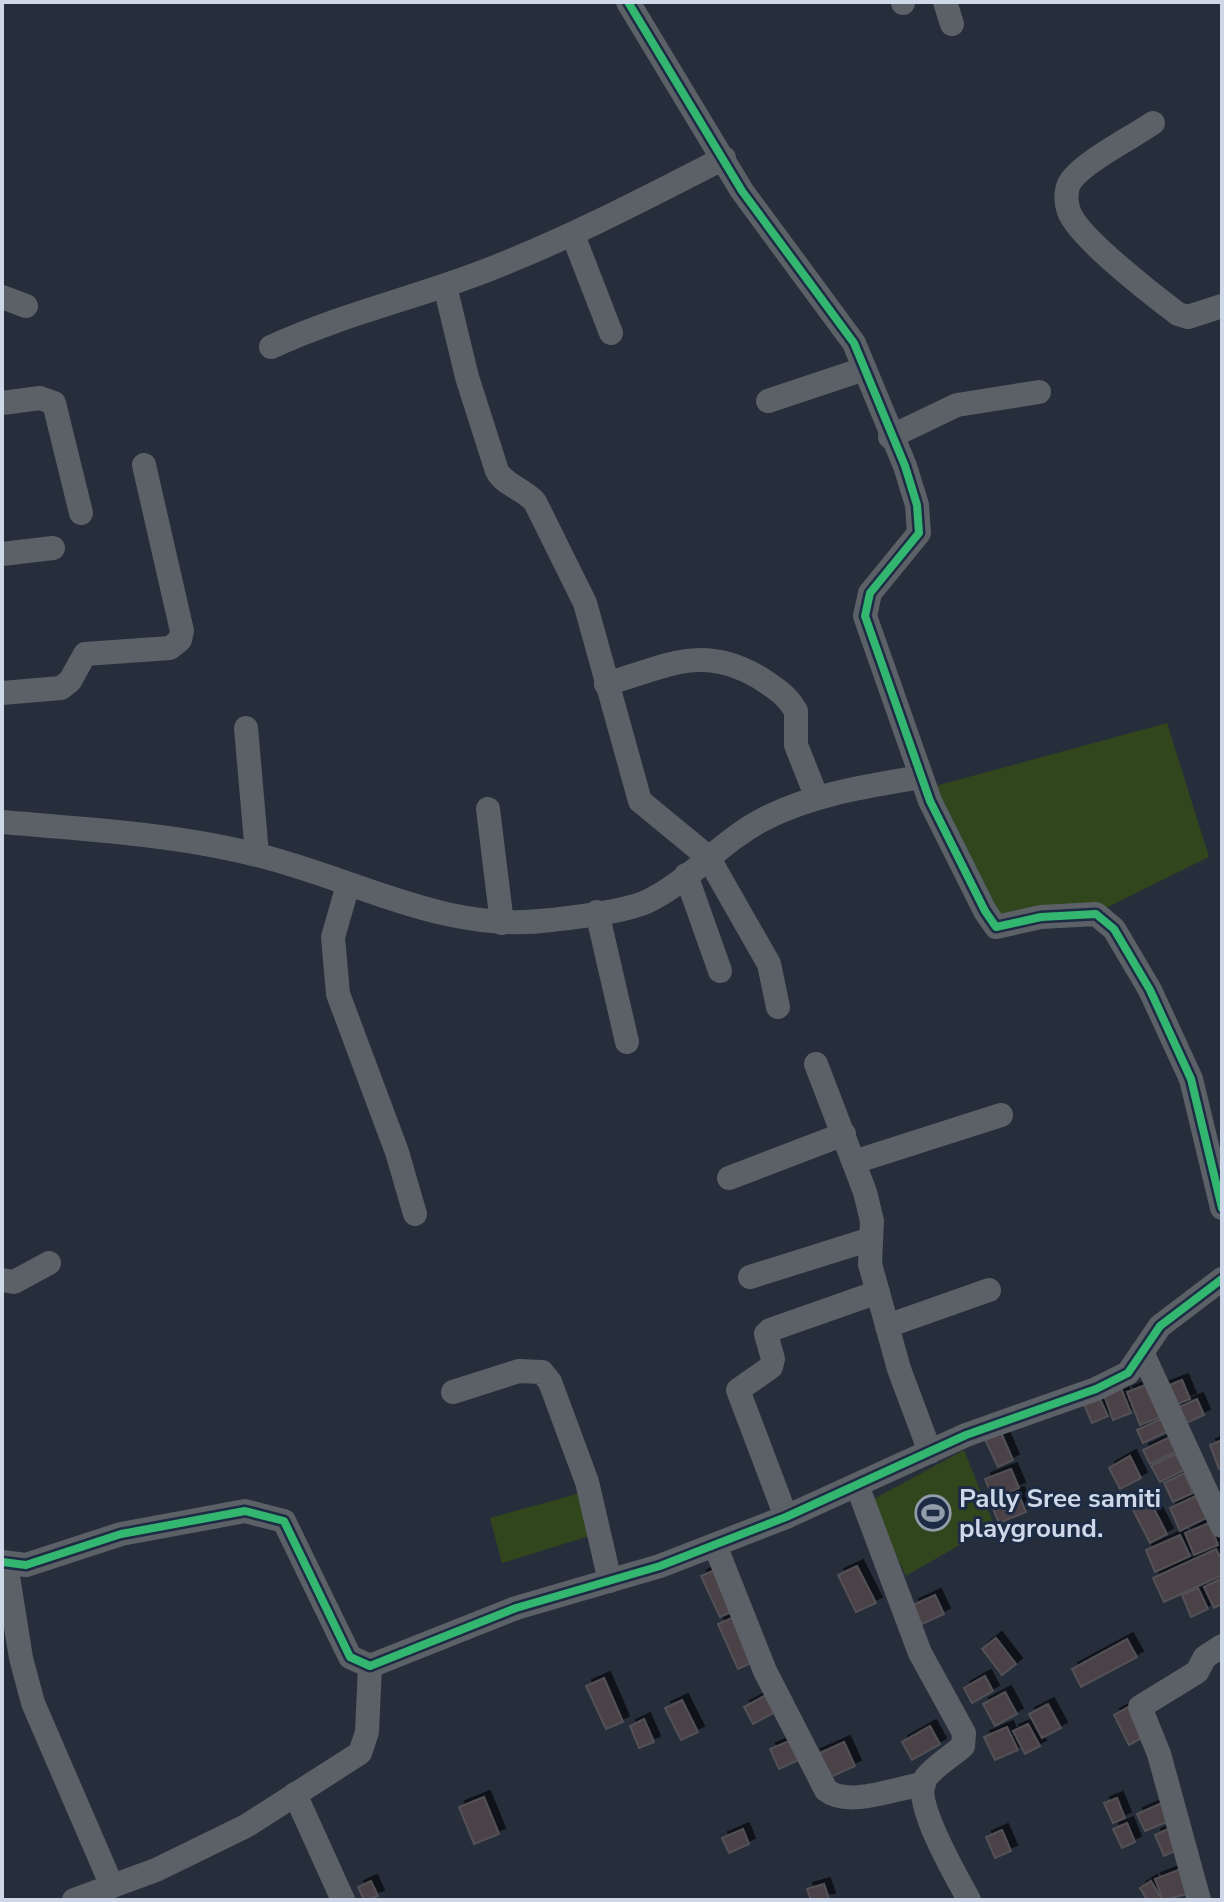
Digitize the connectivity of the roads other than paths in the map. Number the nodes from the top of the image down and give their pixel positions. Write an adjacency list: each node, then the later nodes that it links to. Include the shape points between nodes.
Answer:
1 (628, 2): 3 (street)
2 (1153, 123): 8 (street, via 1077,173 1068,185 1071,216 1178,314 1188,317)
3 (724, 158): 4 (street); 11 (street, via 742,191 854,343)
4 (573, 235): 5 (street); 9 (street)
5 (445, 286): 10 (street); 20 (street, via 497,471 535,502 574,575)
6 (2, 297): 7 (street)
7 (26, 306)
8 (1222, 306)
9 (611, 333)
10 (271, 347)
11 (864, 369): 13 (street); 15 (street)
12 (1039, 392): 15 (street, via 957,405)
13 (768, 401)
14 (2, 403): 17 (street, via 40,398 54,403)
15 (890, 437): 23 (street, via 917,505 919,533 870,593 865,616)
16 (144, 465): 21 (street, via 180,640 170,648 85,654 61,688)
17 (81, 513)
18 (53, 548): 19 (street)
19 (2, 554)
20 (606, 684): 24 (street, via 693,659 712,658 747,671 778,690 796,711 796,745); 28 (street, via 640,801)
21 (2, 693)
22 (246, 728): 27 (street)
23 (921, 777): 24 (street); 41 (street, via 996,927 1041,917 1096,914 1114,929 1150,990 1191,1079)
24 (817, 798): 28 (street, via 767,818)
25 (488, 809): 32 (street)
26 (2, 822): 27 (street)
27 (257, 854): 30 (street)
28 (708, 857): 29 (street); 34 (street, via 769,964)
29 (686, 875): 31 (street, via 644,903); 33 (street)
30 (348, 885): 32 (street, via 437,914); 42 (street, via 333,937 338,994)
31 (597, 912): 32 (street); 35 (street)
32 (502, 923)
33 (720, 971)
34 (778, 1007)
35 (627, 1042)
36 (816, 1064): 38 (street)
37 (1001, 1115): 39 (street)
38 (844, 1134): 39 (street); 40 (street)
39 (854, 1162): 43 (street, via 872,1221)
40 (729, 1178)
41 (1222, 1208)
42 (415, 1214)
43 (871, 1239): 45 (street); 49 (street, via 870,1264)
44 (49, 1263): 47 (street, via 14,1282)
45 (750, 1277)
46 (1222, 1279): 51 (street, via 1160,1326)
47 (2, 1280)
48 (989, 1290): 50 (street)
49 (878, 1292): 50 (street); 55 (street, via 770,1330 766,1334 771,1367 738,1390)
50 (887, 1326): 53 (street)
51 (1142, 1352): 53 (street, via 1128,1373 1096,1389); 56 (street)
52 (453, 1392): 59 (street, via 519,1371 542,1372 579,1455)
53 (930, 1452): 54 (street)
54 (857, 1485): 55 (street); 62 (street, via 920,1653 964,1733 963,1746)
55 (786, 1517): 57 (street)
56 (1222, 1526)
57 (715, 1545): 59 (street); 62 (street, via 765,1671 826,1790 837,1799 853,1799)
58 (4, 1563): 61 (street, via 26,1565 121,1534 245,1511 284,1521 350,1657); 64 (street, via 33,1703)
59 (610, 1581): 61 (street, via 516,1608)
60 (1222, 1646): 67 (street, via 1205,1657 1197,1672 1140,1707 1159,1754)
61 (370, 1666): 63 (street, via 367,1732 360,1753)
62 (924, 1784): 66 (street, via 926,1810)
63 (295, 1794): 64 (street, via 233,1832); 65 (street)
64 (95, 1895)
65 (343, 1900)
66 (969, 1900)
67 (1199, 1900)

